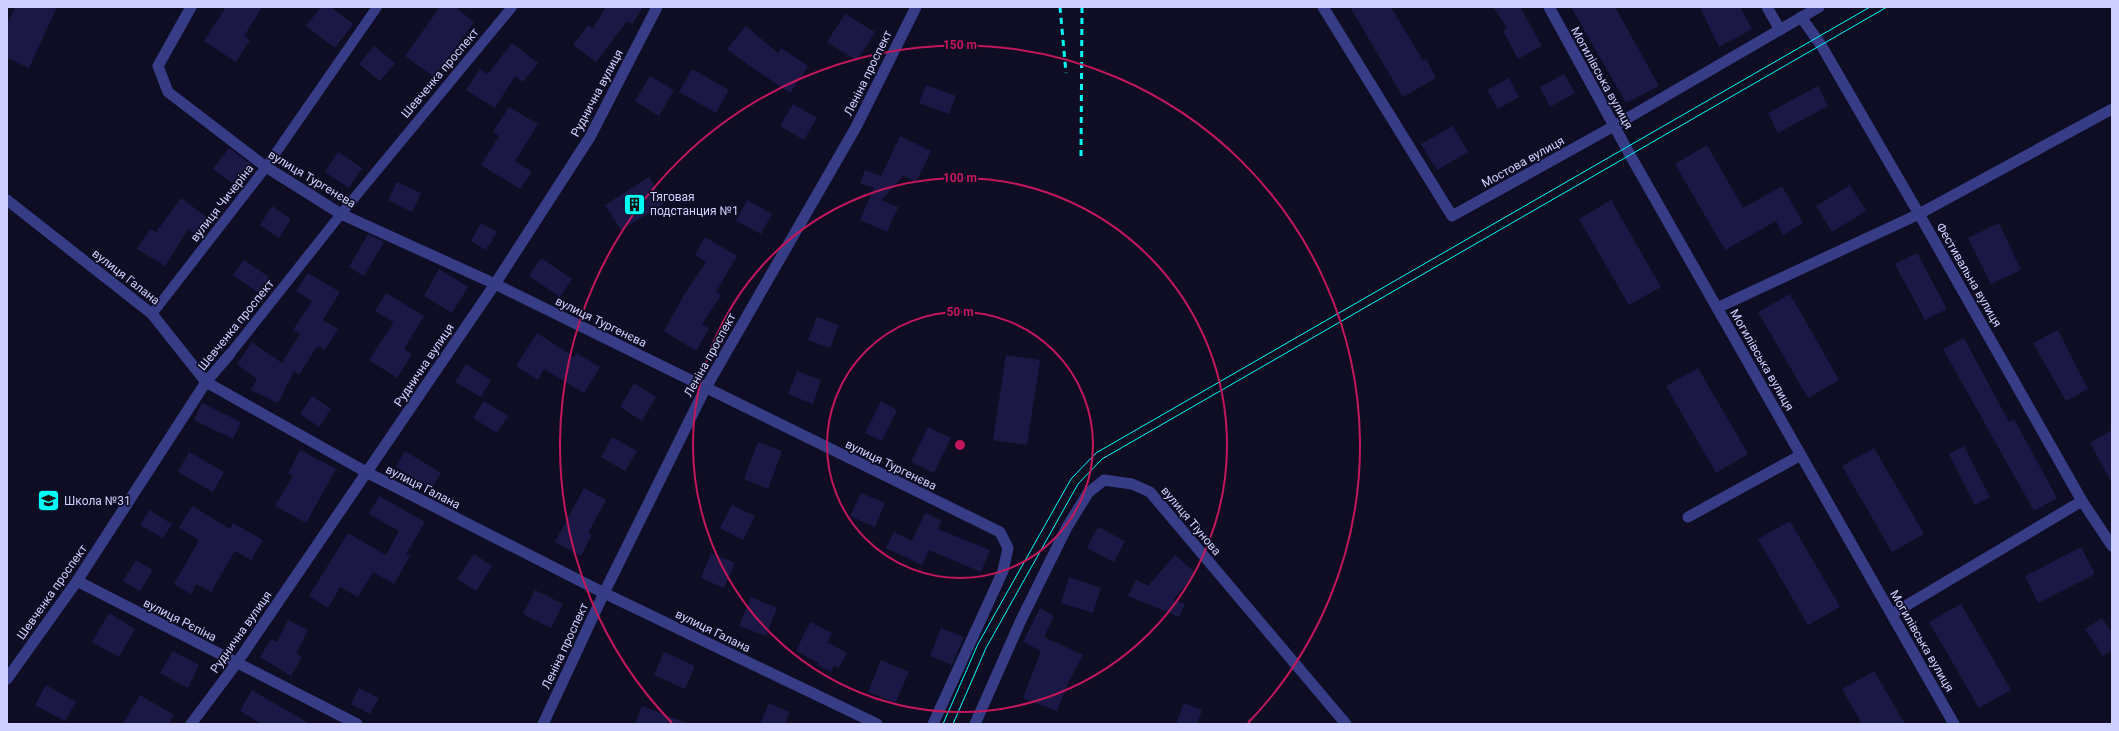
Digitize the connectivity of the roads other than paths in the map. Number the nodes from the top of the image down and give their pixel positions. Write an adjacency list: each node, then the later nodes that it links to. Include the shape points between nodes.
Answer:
1 (191, 7): 14 (street, вулиця Тургенєва, via 158,66 168,92)
2 (377, 7): 14 (lane, вулиця Чичеріна)
3 (512, 7): 16 (lane, Шевченка проспект)
4 (657, 7): 18 (street, Руднична вулиця, via 590,137)
5 (916, 7): 23 (street, Леніна проспект, via 856,127)
6 (1323, 7): 13 (street, Мостова вулиця, via 1452,216)
7 (1549, 7): 13 (street, Могилівська вулиця)
8 (1767, 7): 11 (street)
9 (1819, 7): 10 (street, Мостова вулиця)
10 (1801, 17): 11 (street, Мостова вулиця); 17 (street, Фестивальна вулиця)
11 (1780, 30): 13 (street, Мостова вулиця)
12 (2112, 109): 17 (street)
13 (1614, 126): 19 (street, Могилівська вулиця)
14 (266, 167): 16 (street, вулиця Тургенєва); 20 (lane, вулиця Чичеріна)
15 (7, 200): 20 (street, вулиця Галана)
16 (341, 214): 18 (street, вулиця Тургенєва); 21 (lane, Шевченка проспект)
17 (1919, 214): 19 (street); 26 (street, Фестивальна вулиця)
18 (495, 284): 23 (street, вулиця Тургенєва); 25 (street, Руднична вулиця)
19 (1717, 308): 24 (street, Могилівська вулиця)
20 (152, 314): 22 (street, вулиця Галана)
21 (230, 354): 22 (street, Шевченка проспект)
22 (206, 382): 25 (street, вулиця Галана); 29 (street, Шевченка проспект)
23 (705, 388): 30 (street, Леніна проспект); 38 (street, вулиця Тургенєва, via 1000,532 1008,548 1003,571)
24 (1801, 455): 27 (street); 31 (street, Могилівська вулиця)
25 (366, 472): 30 (street, вулиця Галана); 32 (street, Руднична вулиця)
26 (2082, 501): 28 (street, Фестивальна вулиця); 31 (street)
27 (1688, 517)
28 (2112, 546)
29 (77, 581): 32 (street, вулиця Рєпіна); 33 (street, Шевченка проспект)
30 (604, 593): 36 (street, Леніна проспект); 37 (street, вулиця Галана)
31 (1892, 614): 41 (street, Могилівська вулиця)
32 (236, 664): 34 (street, Руднична вулиця); 35 (street, вулиця Рєпіна)
33 (7, 679)
34 (191, 724)
35 (357, 724)
36 (543, 724)
37 (877, 724)
38 (933, 724)
39 (975, 724): 40 (street, вулиця Тіунова, via 1021,620 1067,527 1088,493 1104,480 1132,484 1150,492)
40 (1346, 724)
41 (1954, 724)

